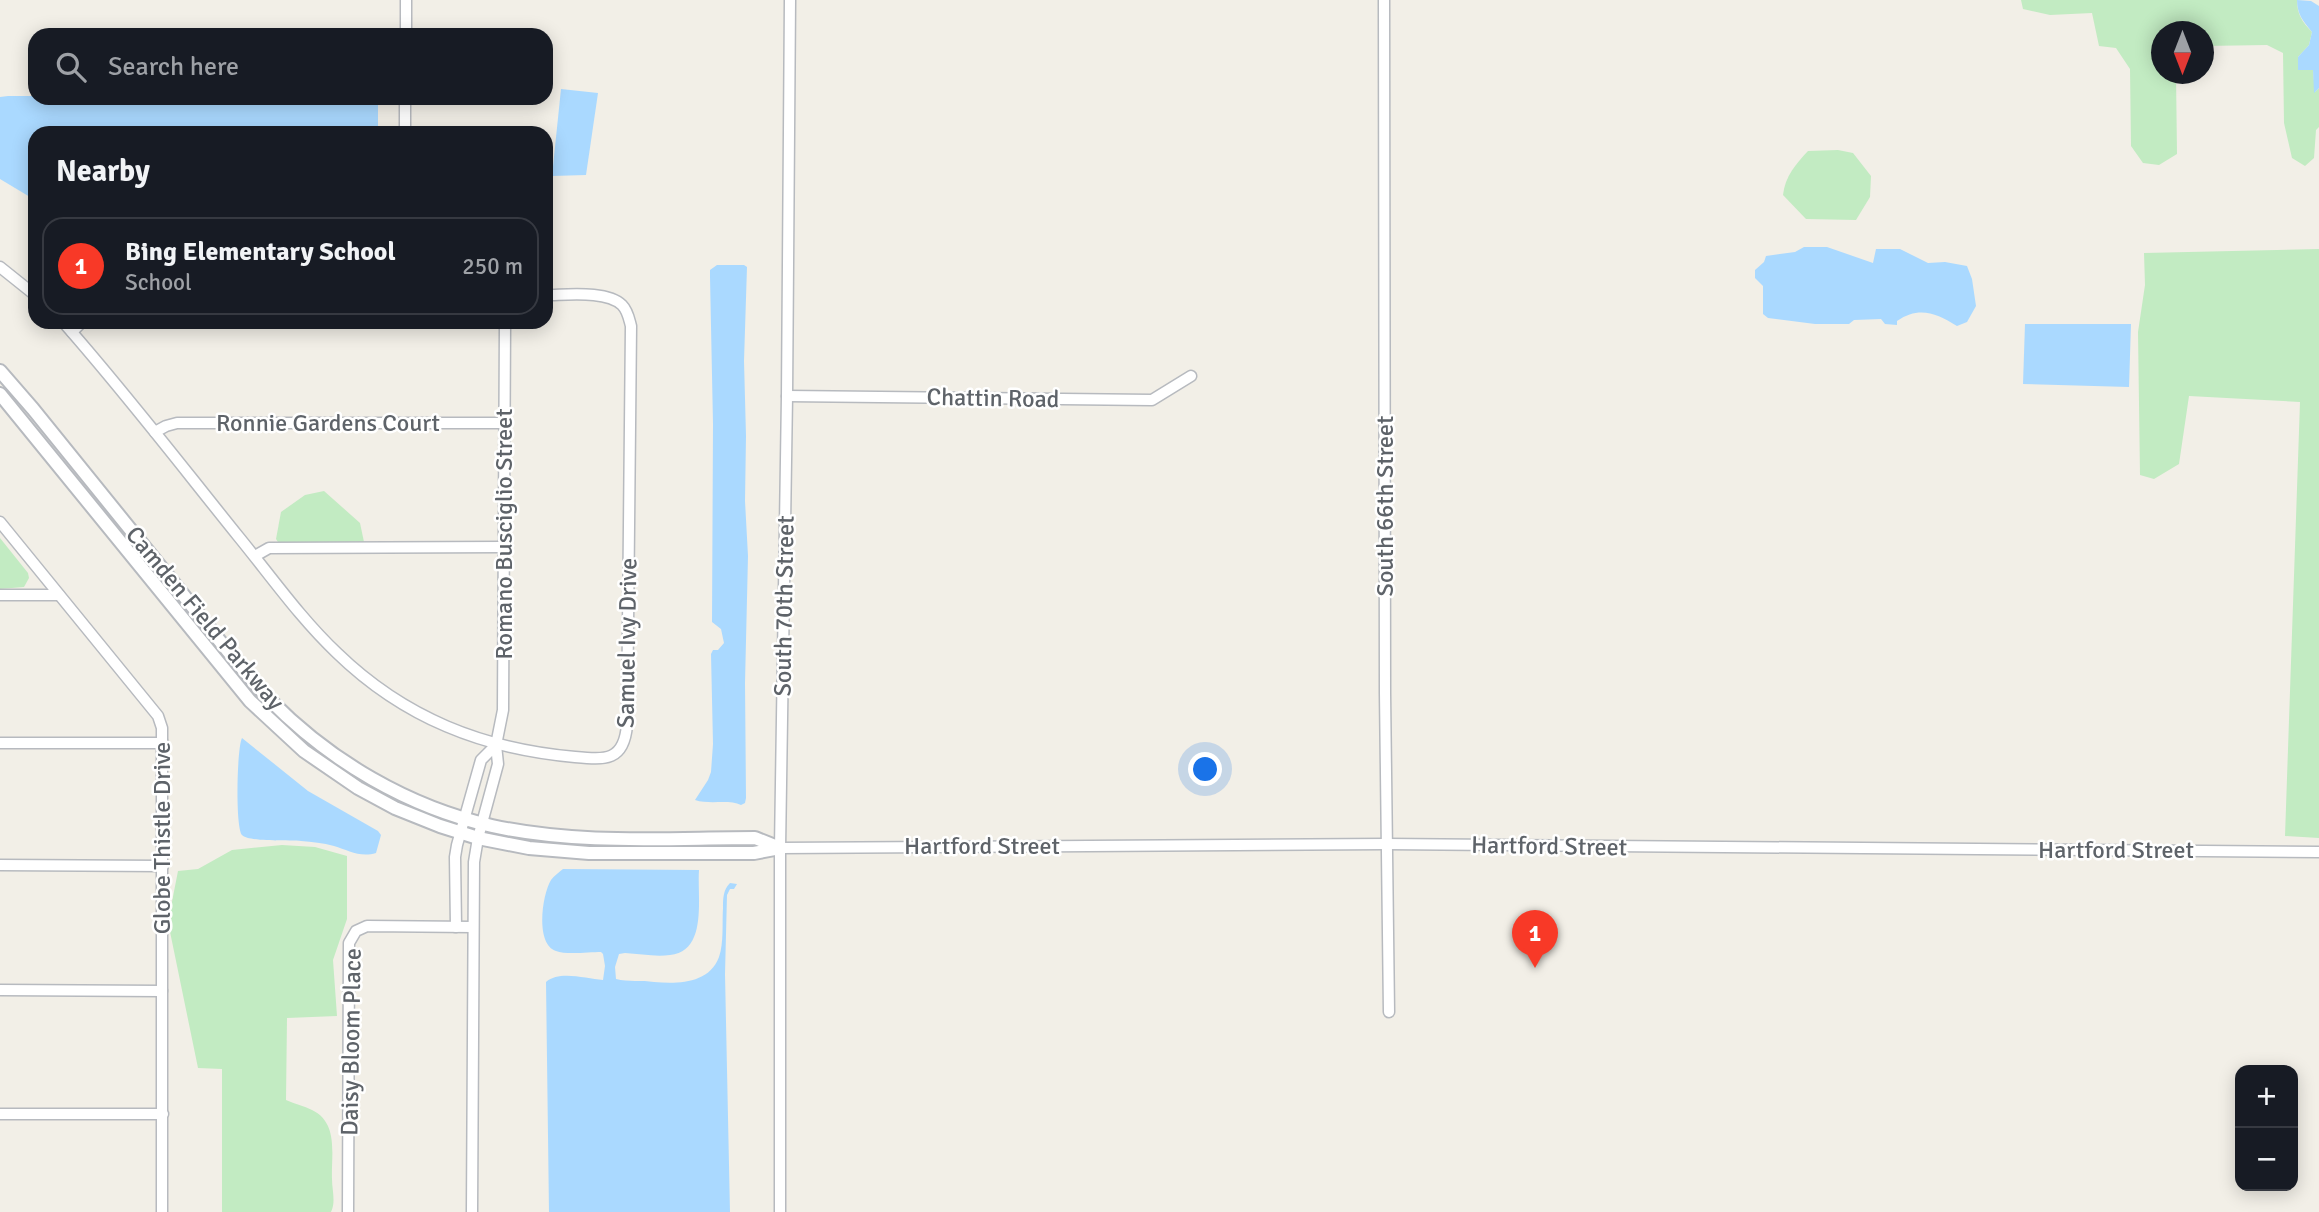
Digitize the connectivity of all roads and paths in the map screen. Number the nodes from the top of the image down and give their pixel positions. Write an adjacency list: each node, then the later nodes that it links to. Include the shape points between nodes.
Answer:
1 (406, 0): 4 (street)
2 (790, 0): 17 (street, South 70th Street)
3 (1384, 0): 32 (street, South 66th Street)
4 (406, 28)
5 (405, 105): 6 (street)
6 (405, 126)
7 (0, 267): 8 (street)
8 (28, 289)
9 (553, 295): 27 (street, Samuel Ivy Drive, via 613,299 628,314 631,326 626,743 619,753 589,759)
10 (69, 329): 13 (street, Samuel Ivy Drive)
11 (75, 329): 13 (street)
12 (505, 329): 18 (street, Romano Busciglio Street)
13 (72, 332): 19 (street, Samuel Ivy Drive)
14 (0, 371): 28 (street, Camden Field Parkway, via 251,679 292,721 372,779)
15 (1191, 376): 17 (street, Chattin Road, via 1152,400)
16 (0, 394): 30 (street, Camden Field Parkway, via 269,721 358,788)
17 (787, 396): 33 (street, South 70th Street)
18 (504, 423): 19 (street, Ronnie Gardens Court, via 177,423); 21 (street, Romano Busciglio Street)
19 (155, 432): 22 (street, Samuel Ivy Drive)
20 (0, 522): 24 (street, Globe Thistle Drive)
21 (504, 547): 22 (street, via 269,548); 27 (street, Romano Busciglio Street, via 503,710)
22 (255, 556): 27 (street, Samuel Ivy Drive, via 323,640 382,691 440,724)
23 (0, 595): 24 (street)
24 (60, 595): 26 (street, Globe Thistle Drive, via 158,716)
25 (0, 743): 26 (street)
26 (163, 743): 36 (street, Globe Thistle Drive)
27 (496, 745): 28 (street, Romano Busciglio Street, via 481,760); 29 (street, Romano Busciglio Street, via 498,764)
28 (465, 818): 29 (street, Camden Field Parkway); 30 (street, Romano Busciglio Street)
29 (481, 823): 31 (street, Romano Busciglio Street); 33 (street, Camden Field Parkway, via 565,836 755,838)
30 (461, 833): 31 (street, Camden Field Parkway); 37 (street, Romano Busciglio Street, via 455,857)
31 (478, 838): 33 (street, Camden Field Parkway, via 579,853 754,853); 38 (street, Romano Busciglio Street)
32 (1386, 844): 33 (street, Hartford Street); 34 (street, Hartford Street); 41 (street, South 66th Street)
33 (780, 848): 47 (street, South 70th Street)
34 (2319, 852)
35 (0, 866): 36 (street)
36 (163, 866): 40 (street, Globe Thistle Drive)
37 (456, 927): 38 (street); 45 (street, Daisy Bloom Place, via 367,926 356,931 349,943)
38 (473, 928): 46 (street, Romano Busciglio Street)
39 (0, 990): 40 (street)
40 (162, 991): 43 (street, Globe Thistle Drive)
41 (1389, 1012)
42 (0, 1114): 43 (street)
43 (163, 1114): 44 (street, Globe Thistle Drive)
44 (162, 1212)
45 (348, 1212)
46 (472, 1212)
47 (780, 1212)

